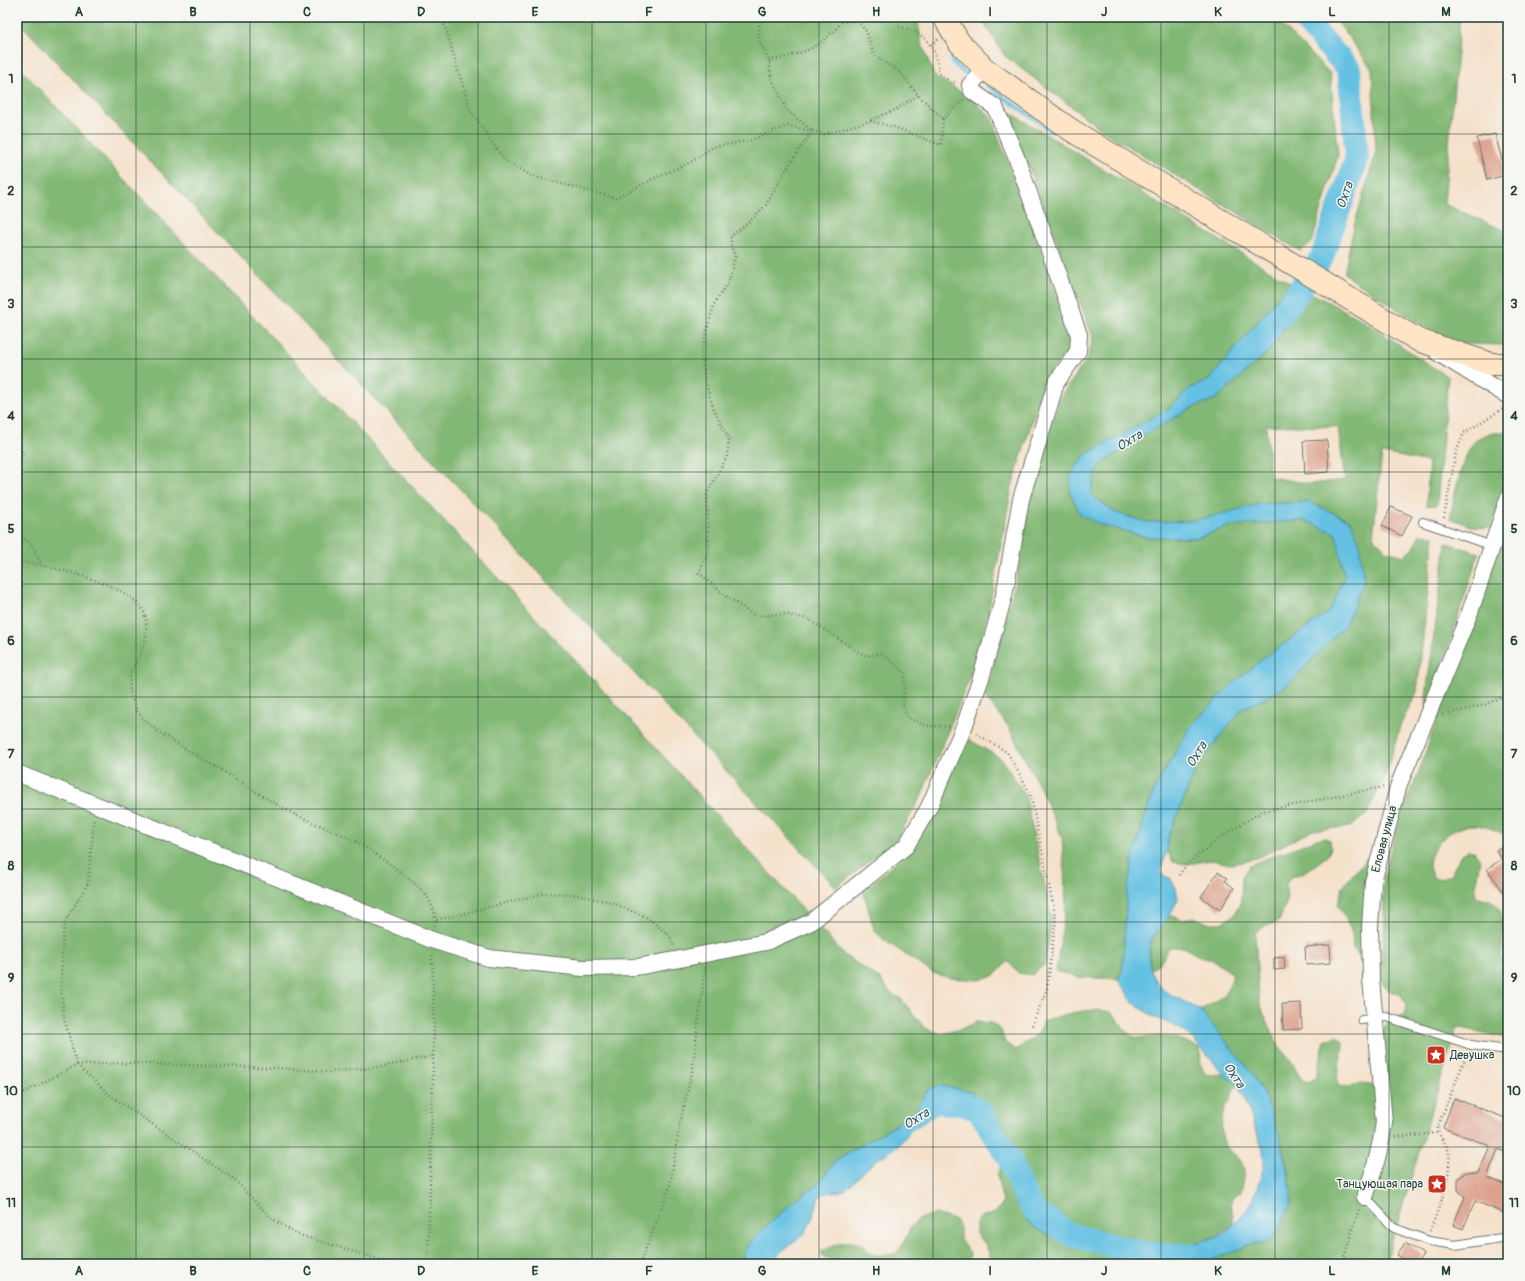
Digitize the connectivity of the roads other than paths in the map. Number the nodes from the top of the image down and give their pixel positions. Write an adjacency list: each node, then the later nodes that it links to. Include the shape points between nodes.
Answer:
1 (944, 17): 2 (street, via 959,42)
2 (985, 69): 3 (street, via 1071,130); 9 (street, via 971,88 995,107 1017,159 1079,335 1078,351 1056,383 1021,499 1004,596 981,678 964,727 929,807 906,846 810,922 766,942 637,967 582,968 489,958 432,940)
3 (1418, 340): 4 (street, via 1491,364); 5 (street)
4 (1508, 364)
5 (1508, 396)
6 (1508, 499): 8 (street, Еловая улица)
7 (1423, 522): 8 (lane)
8 (1492, 546): 10 (street, Еловая улица, via 1470,612 1399,784 1373,882 1370,927)
9 (17, 773)
10 (1371, 1017): 11 (lane, via 1471,1045); 12 (street, Еловая улица, via 1384,1122 1372,1177)
11 (1508, 1049)
12 (1365, 1196): 13 (lane, via 1394,1228 1429,1241 1454,1245)
13 (1508, 1236)

